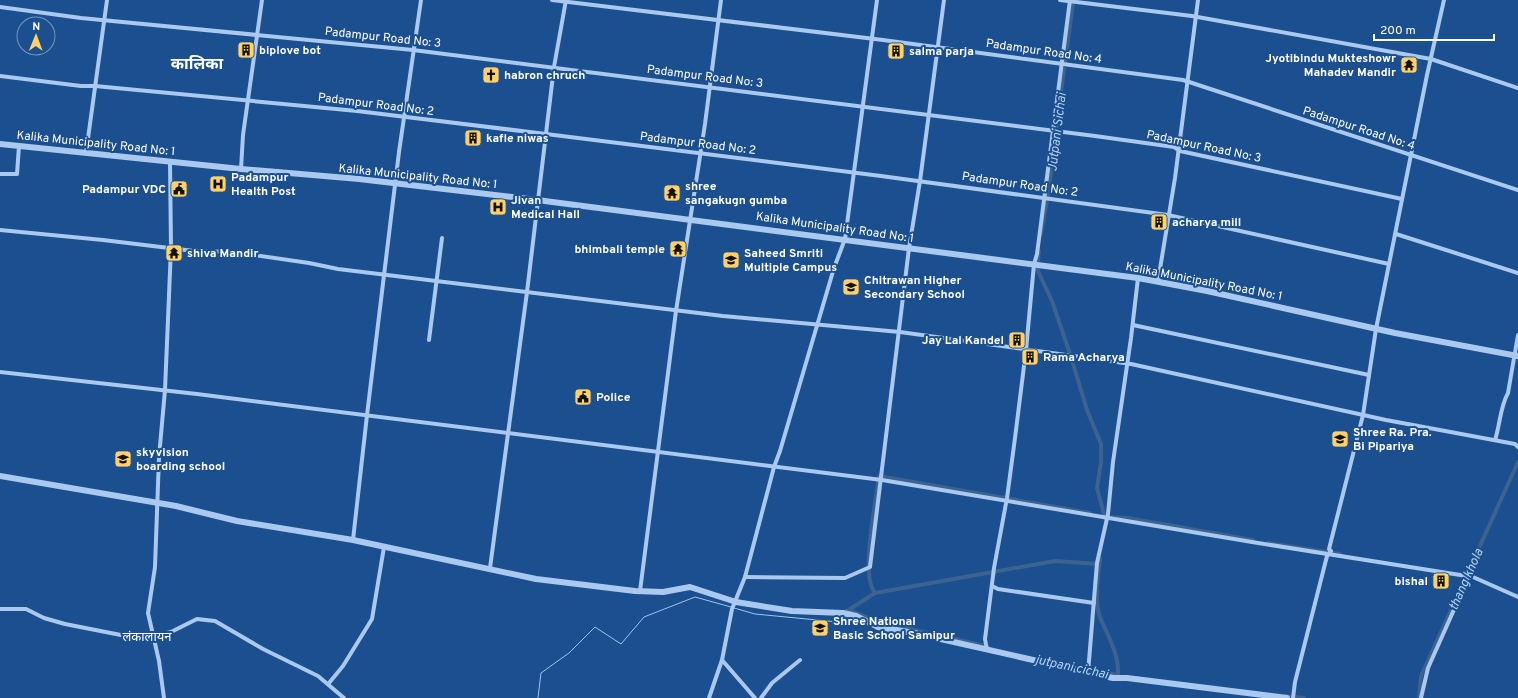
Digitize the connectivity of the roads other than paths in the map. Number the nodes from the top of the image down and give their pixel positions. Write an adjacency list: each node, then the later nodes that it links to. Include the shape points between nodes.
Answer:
1 (107, 0): 15 (street)
2 (262, 0): 17 (street)
3 (421, 0): 20 (street)
4 (552, 0): 11 (street, Padampur Road No: 4)
5 (721, 0): 16 (street)
6 (877, 0): 18 (street)
7 (944, 0): 19 (street)
8 (1060, 0): 12 (street)
9 (1198, 0): 14 (street)
10 (1444, 0): 21 (street)
11 (566, 1): 16 (street, Padampur Road No: 4); 23 (street)
12 (1070, 1): 14 (street); 22 (street)
13 (0, 7): 15 (street, Padampur Road No: 3)
14 (1196, 18): 21 (street); 25 (street)
15 (104, 20): 17 (street, Padampur Road No: 3); 26 (street)
16 (718, 20): 18 (street, Padampur Road No: 4); 27 (street)
17 (259, 35): 20 (street, Padampur Road No: 3); 29 (street)
18 (872, 39): 19 (street, Padampur Road No: 4); 30 (street)
19 (938, 48): 22 (street, Padampur Road No: 4); 31 (street)
20 (413, 50): 23 (street, Padampur Road No: 3); 32 (street)
21 (1431, 58): 28 (street); 40 (street)
22 (1062, 64): 25 (street, Padampur Road No: 4); 33 (street)
23 (554, 67): 27 (street, Padampur Road No: 3); 34 (street)
24 (0, 76): 26 (street, Padampur Road No: 2)
25 (1188, 83): 37 (street); 40 (street, Padampur Road No: 4)
26 (95, 86): 29 (street, Padampur Road No: 2); 38 (street)
27 (709, 86): 30 (street, Padampur Road No: 3); 39 (street)
28 (1518, 88)
29 (249, 100): 32 (street, Padampur Road No: 2); 42 (street)
30 (862, 106): 31 (street, Padampur Road No: 3); 43 (street)
31 (928, 114): 33 (street, Padampur Road No: 3); 45 (street)
32 (403, 118): 34 (street, Padampur Road No: 2); 46 (street)
33 (1053, 132): 37 (street, Padampur Road No: 3); 48 (street)
34 (546, 134): 39 (street, Padampur Road No: 2); 50 (street)
35 (0, 144): 36 (street, Kalika Municipality Road No: 1)
36 (19, 146): 38 (street, Kalika Municipality Road No: 1); 44 (street, via 16,174)
37 (1177, 149): 49 (street, Padampur Road No: 3); 51 (street)
38 (86, 153): 41 (street, Kalika Municipality Road No: 1)
39 (701, 153): 43 (street, Padampur Road No: 2); 52 (street)
40 (1411, 156): 47 (street, Padampur Road No: 4); 49 (street)
41 (170, 162): 42 (street, Kalika Municipality Road No: 1); 57 (street)
42 (241, 169): 46 (street, Kalika Municipality Road No: 1)
43 (854, 173): 45 (street, Padampur Road No: 2); 56 (street)
44 (0, 174)
45 (920, 181): 48 (street, Padampur Road No: 2); 58 (street)
46 (395, 184): 50 (street, Kalika Municipality Road No: 1); 62 (street)
47 (1518, 190)
48 (1044, 198): 51 (street, Padampur Road No: 2); 59 (street)
49 (1402, 199): 54 (street)
50 (537, 200): 52 (street, Kalika Municipality Road No: 1); 66 (street)
51 (1168, 215): 60 (street, Padampur Road No: 2); 65 (street)
52 (689, 219): 56 (street, Kalika Municipality Road No: 1); 67 (street)
53 (0, 230): 57 (street)
54 (1396, 234): 60 (street); 61 (street)
55 (442, 238): 64 (street)
56 (845, 239): 58 (street, Kalika Municipality Road No: 1); 68 (street)
57 (171, 248): 62 (street, via 272,257 338,269); 79 (street)
58 (909, 248): 59 (street, Kalika Municipality Road No: 1); 71 (street)
59 (1034, 264): 63 (street, Kalika Municipality Road No: 1); 74 (street)
60 (1389, 264): 70 (street)
61 (1518, 272)
62 (385, 274): 64 (street); 80 (street)
63 (1138, 278): 65 (street, Kalika Municipality Road No: 1); 69 (street)
64 (437, 281): 66 (street); 73 (street)
65 (1158, 281): 70 (street, Kalika Municipality Road No: 1)
66 (527, 292): 67 (street); 82 (street)
67 (676, 311): 68 (street); 85 (street)
68 (817, 324): 71 (street); 86 (street)
69 (1133, 325): 76 (street); 78 (street)
70 (1376, 329): 75 (street, Kalika Municipality Road No: 1); 78 (street)
71 (900, 332): 74 (street); 88 (street)
72 (1518, 335): 75 (street)
73 (429, 340)
74 (1026, 350): 76 (street); 89 (street)
75 (1516, 356): 83 (street)
76 (1127, 364): 81 (street); 91 (street)
77 (0, 372): 79 (street)
78 (1369, 375): 81 (street)
79 (165, 390): 80 (street); 90 (street)
80 (367, 415): 82 (street); 92 (street)
81 (1363, 415): 83 (street); 94 (street)
82 (509, 433): 85 (street); 95 (street)
83 (1495, 440): 84 (street)
84 (1518, 447)
85 (658, 451): 86 (street); 99 (street)
86 (774, 466): 88 (street); 97 (street)
87 (0, 476): 90 (street)
88 (881, 478): 89 (street); 97 (street, via 870,567 867,570 846,578)
89 (1006, 501): 91 (street); 98 (street)
90 (158, 503): 92 (street, via 237,521); 104 (street, via 155,567 148,613)
91 (1107, 516): 94 (street); 102 (street)
92 (353, 540): 93 (street)
93 (384, 547): 95 (street); 109 (street, via 372,619 343,666)
94 (1330, 552): 96 (street, via 1385,564); 110 (street)
95 (490, 568): 99 (street, via 536,579 605,589)
96 (1467, 576): 100 (street); 117 (street, via 1428,668)
97 (744, 577): 101 (street)
98 (992, 586): 102 (street); 105 (street, via 985,639)
99 (640, 591): 101 (street, via 663,592 690,587)
100 (1518, 597)
101 (736, 602): 105 (street, via 792,611 843,613 856,616 878,627); 106 (street, via 732,609)
102 (1094, 603): 108 (street)
103 (0, 609): 104 (street, via 26,609 65,624 131,637)
104 (154, 636): 109 (street, via 171,632 197,619 215,621); 111 (street)
105 (987, 650): 108 (street)
106 (722, 660): 113 (street); 114 (street)
107 (800, 660): 115 (street, via 772,684)
108 (1088, 673): 116 (street)
109 (329, 683): 112 (street)
110 (1294, 696)
111 (164, 698)
112 (344, 698)
113 (709, 698)
114 (755, 698)
115 (761, 698)
116 (1287, 698)
117 (1421, 698)

